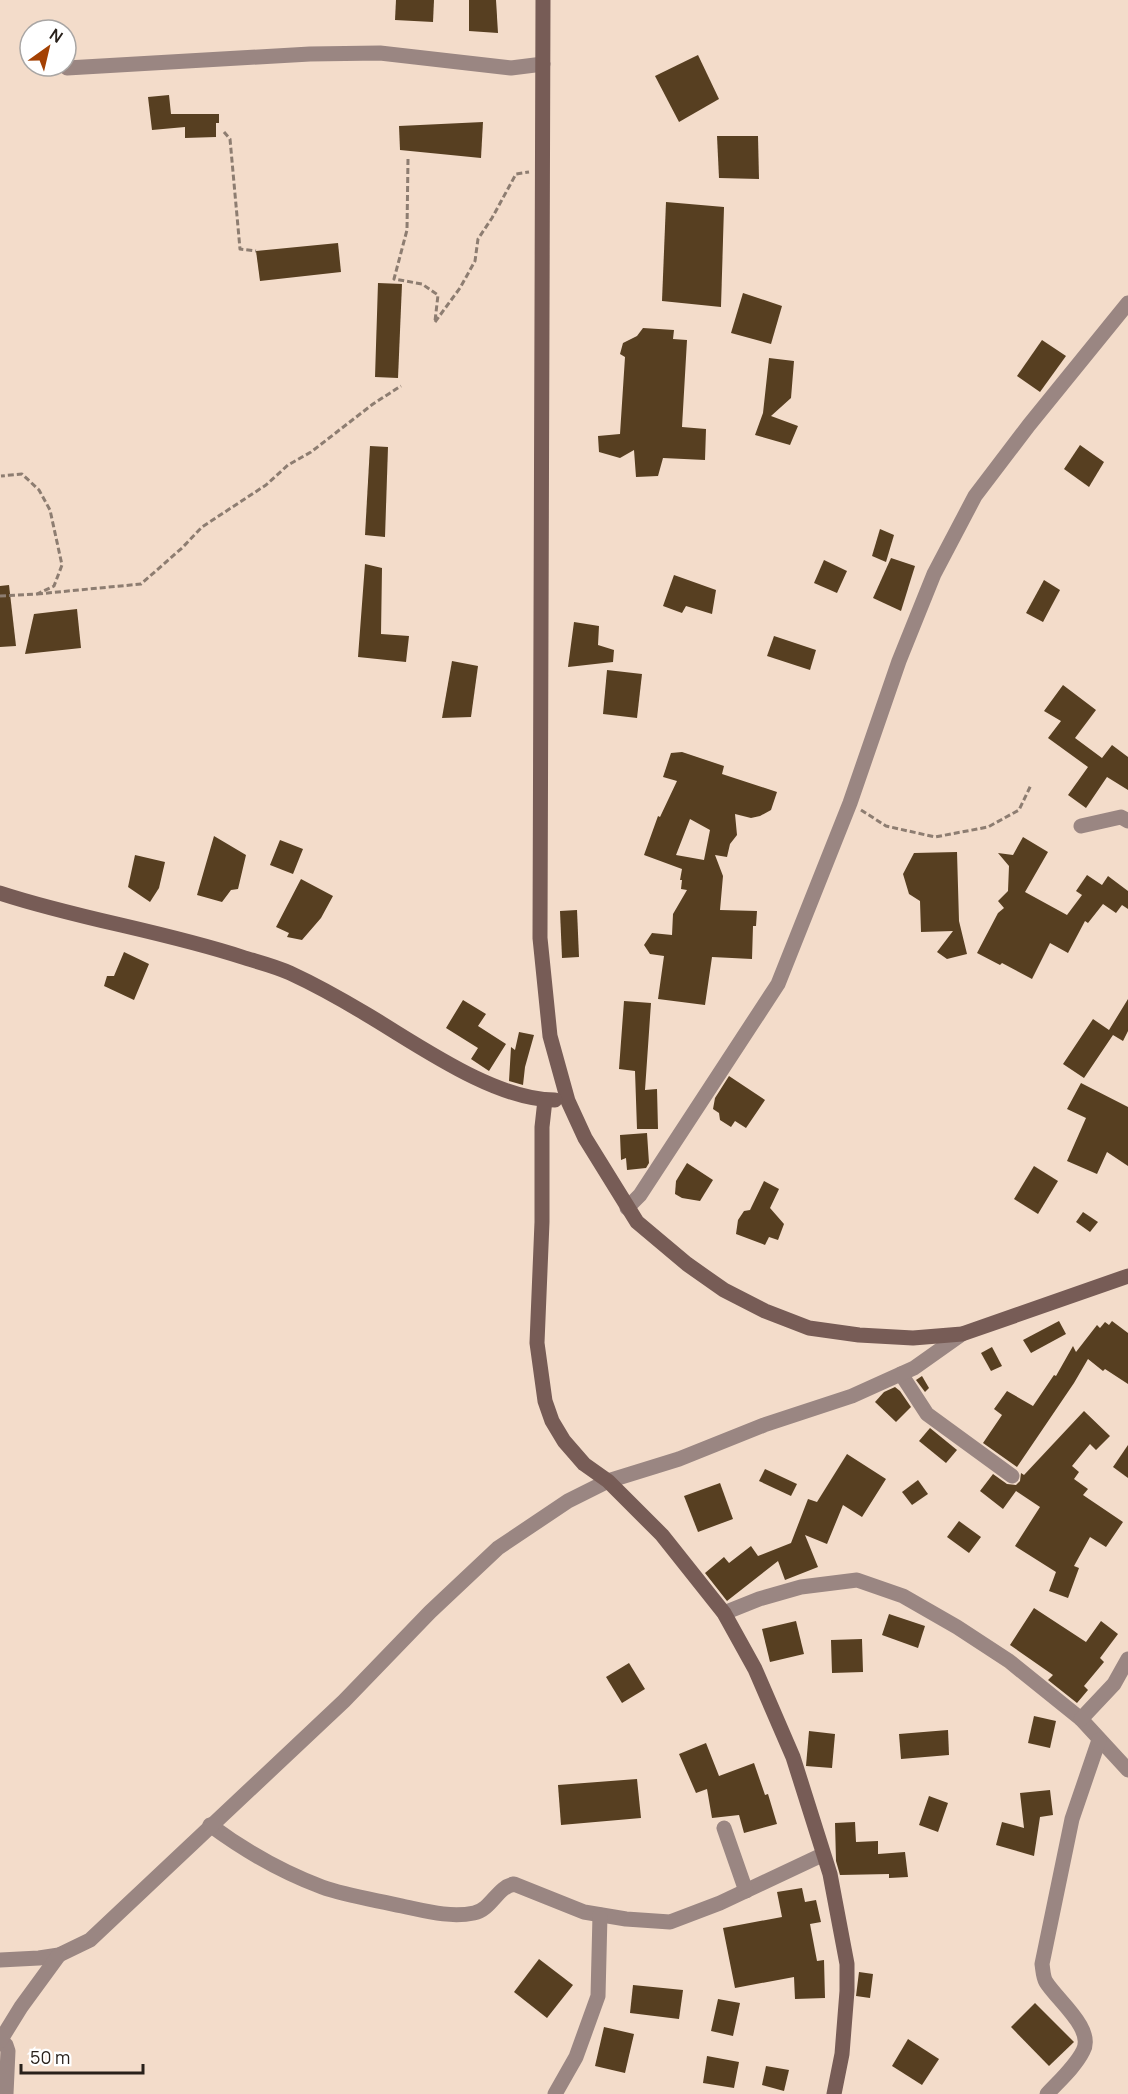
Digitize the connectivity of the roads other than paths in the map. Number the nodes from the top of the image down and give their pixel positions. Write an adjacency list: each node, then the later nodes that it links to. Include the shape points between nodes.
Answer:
1 (543, 0): 2 (main road)
2 (543, 64): 3 (street, via 511,68 380,52); 9 (main road, via 540,938 550,1036)
3 (78, 67)
4 (1128, 303): 10 (street, via 975,496 934,574 778,984 640,1195)
5 (1128, 821): 6 (street, via 1121,817)
6 (1081, 826)
7 (0, 893): 8 (main road, via 211,946 288,972 424,1051 502,1089)
8 (544, 1100): 9 (main road); 15 (main road, via 537,1343 545,1401 564,1441 584,1464)
9 (568, 1101): 10 (main road)
10 (627, 1208): 12 (main road, via 637,1222 724,1290 809,1328 913,1338)
11 (1128, 1276): 12 (main road)
12 (962, 1334): 13 (street)
13 (901, 1374): 14 (street, via 927,1414); 15 (street, via 852,1396)
14 (1012, 1476)
15 (608, 1481): 16 (main road, via 662,1535); 21 (street, via 568,1501 498,1548 344,1701)
16 (724, 1613): 18 (street, via 801,1587 857,1580 903,1596 957,1627 1009,1661); 23 (main road, via 755,1669 793,1757)
17 (1128, 1659): 18 (street, via 1114,1684)
18 (1081, 1719): 19 (street)
19 (1099, 1740): 20 (street); 32 (street, via 1072,1819 1042,1964 1045,1980 1086,2035 1087,2042 1083,2053)
20 (1128, 1770)
21 (210, 1826): 25 (street, via 283,1870 324,1888 392,1904 444,1915 476,1913 506,1885 514,1884); 26 (street, via 90,1940)
22 (724, 1828): 24 (street)
23 (822, 1855): 24 (street); 31 (main road, via 830,1874 847,1964 842,2054)
24 (746, 1891): 25 (street, via 670,1922)
25 (600, 1915): 30 (street, via 598,1996 576,2056)
26 (59, 1955): 27 (street); 28 (street)
27 (0, 1960)
28 (0, 2040): 29 (street, via 8,2052)
29 (6, 2094)
30 (555, 2094)
31 (834, 2094)
32 (1047, 2094)

